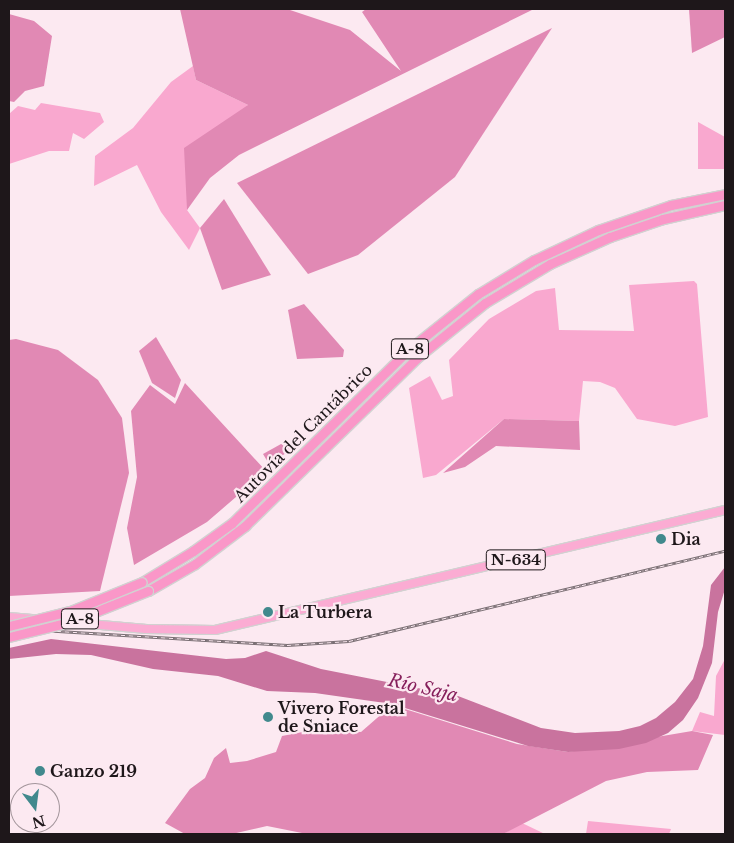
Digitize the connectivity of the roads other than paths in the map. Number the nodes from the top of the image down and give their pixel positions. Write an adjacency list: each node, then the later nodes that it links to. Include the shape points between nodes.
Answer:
1 (725, 194): 5 (highway, Autovía del Cantábrico / A-8, bridge, via 677,204 609,225 544,254 483,290 412,347 237,518 193,551 142,582 73,610)
2 (725, 205): 6 (highway, Autovía del Cantábrico / A-8, bridge, via 610,237 550,264 485,303 418,357 246,526 199,561 148,591 70,622)
3 (725, 510): 4 (highway, N-634, via 236,626 199,631 117,628)
4 (9, 617)
5 (9, 626)
6 (9, 637)

